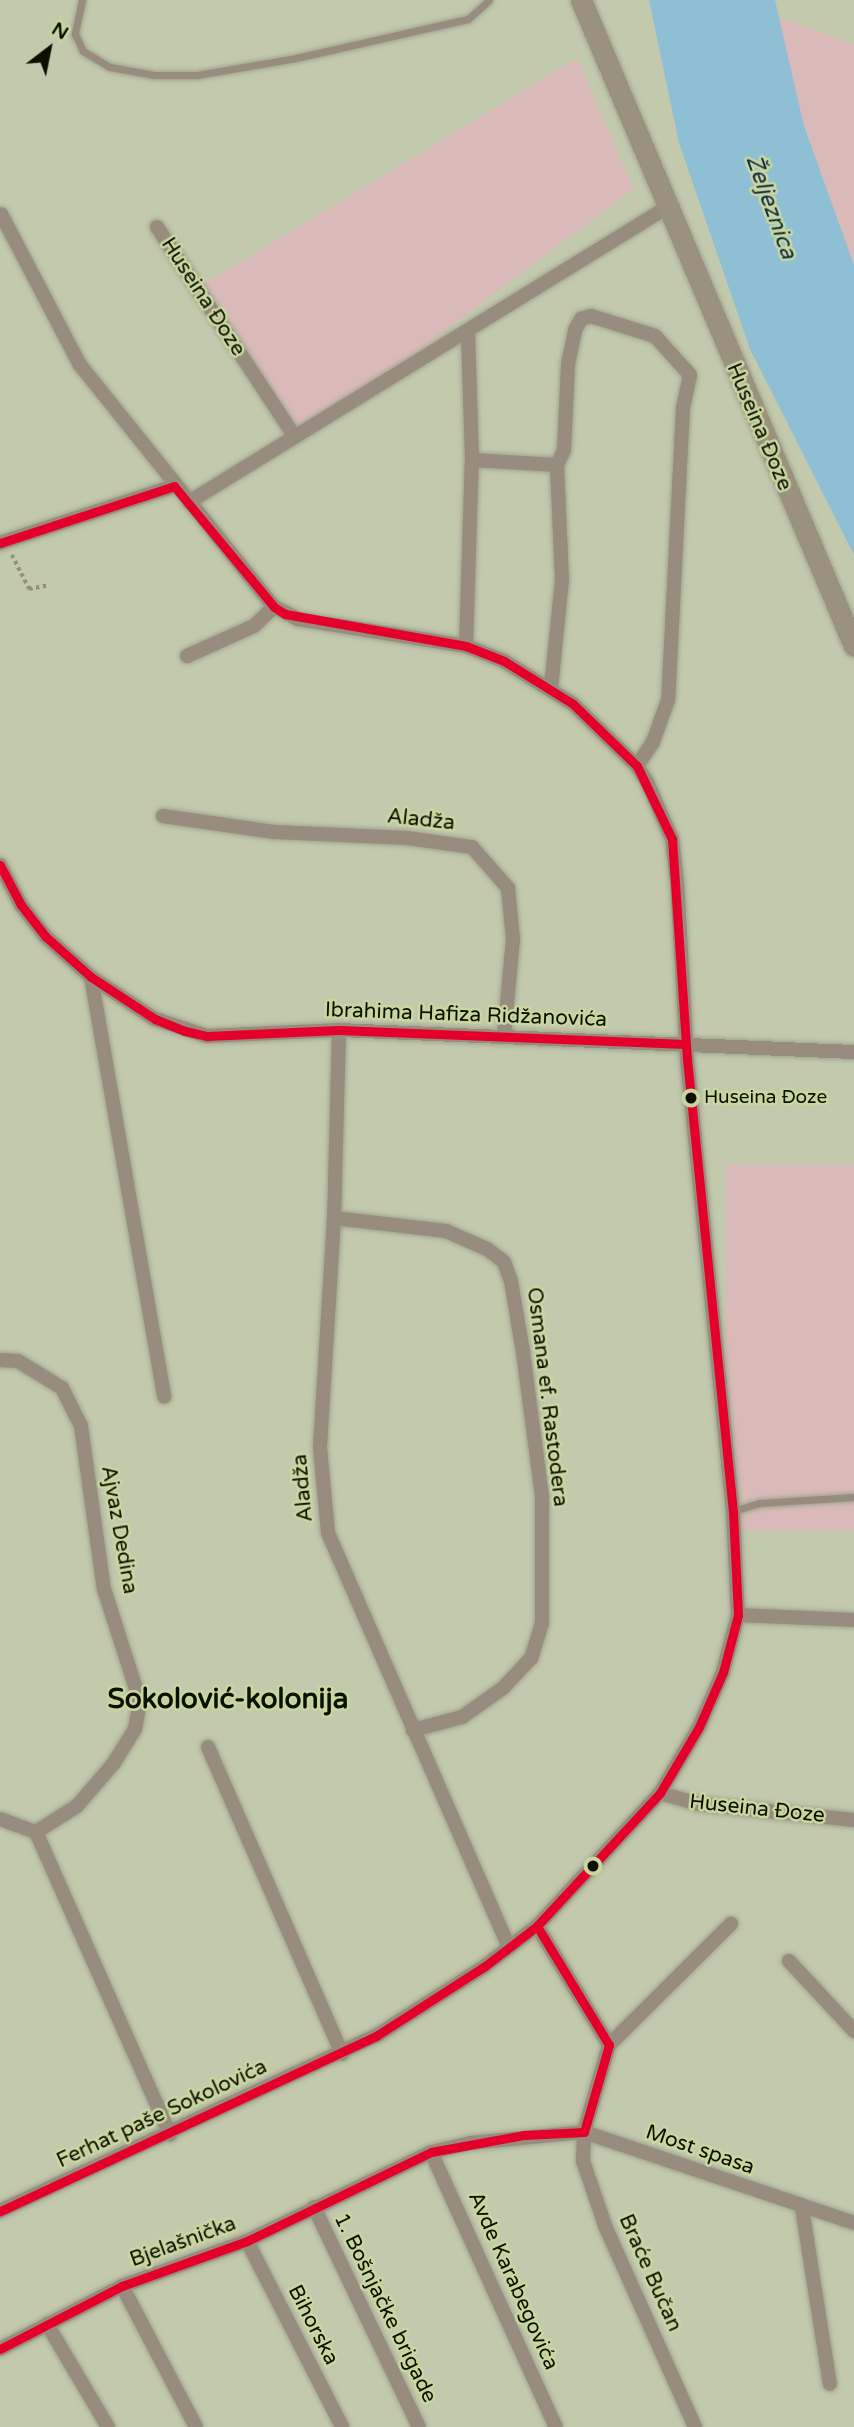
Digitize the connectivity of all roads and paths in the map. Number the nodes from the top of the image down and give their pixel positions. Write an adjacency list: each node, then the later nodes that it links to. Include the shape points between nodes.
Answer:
1 (82, 0): 2 (lane, via 75,34 83,51 95,61 176,75 296,58 468,19)
2 (489, 0)
3 (581, 0): 4 (street, Huseina Đoze)
4 (666, 208): 7 (street); 17 (street, Huseina Đoze)
5 (1, 214): 11 (street, Huseina Đoze, via 80,365)
6 (157, 228): 8 (street, Huseina Đoze)
7 (467, 331): 8 (street); 9 (street)
8 (295, 438): 12 (street)
9 (472, 460): 10 (street); 16 (street)
10 (556, 465): 19 (street, via 562,580); 20 (street, via 564,450 568,364 581,320 591,316 624,323 655,336 690,375 683,408 668,700 653,743)
11 (174, 486): 12 (street, Huseina Đoze); 13 (street)
12 (189, 502): 15 (street, Huseina Đoze)
13 (4, 542): 14 (path, via 29,589)
14 (50, 585)
15 (274, 607): 16 (street, Huseina Đoze, via 299,619); 18 (street, via 254,626)
16 (466, 646): 19 (street, Huseina Đoze)
17 (854, 646)
18 (187, 656)
19 (551, 688): 20 (street, Huseina Đoze)
20 (638, 766): 27 (street, Huseina Đoze, via 672,839)
21 (163, 816): 26 (street, Aladža, via 274,832 407,838 472,847 508,888 513,939)
22 (0, 865): 23 (street, Ibrahima Hafiza Ridžanovića)
23 (3, 881): 24 (street, Ibrahima Hafiza Ridžanovića, via 45,936)
24 (92, 977): 25 (street, Ibrahima Hafiza Ridžanovića, via 155,1019 207,1036); 31 (street)
25 (338, 1030): 26 (street, Ibrahima Hafiza Ridžanovića); 29 (street, Aladža)
26 (504, 1036): 27 (street, Ibrahima Hafiza Ridžanovića)
27 (686, 1044): 28 (street); 33 (street, Huseina Đoze)
28 (854, 1052)
29 (334, 1218): 36 (street, Aladža, via 320,1448 328,1533); 36 (street, Osmana ef. Rastodera, via 446,1231 487,1249 504,1262 511,1280 523,1352 542,1497 542,1623 531,1657 503,1688 462,1717)
30 (0, 1360): 41 (street, Ajvaz Dedina, via 18,1361 62,1388 81,1426 104,1589 140,1701 135,1729 114,1763 77,1806)
31 (164, 1397)
32 (854, 1497): 33 (lane, via 759,1503)
33 (733, 1512): 34 (street, Huseina Đoze)
34 (738, 1615): 35 (street); 38 (street, Huseina Đoze, via 723,1672 699,1727)
35 (854, 1620)
36 (413, 1730): 44 (street, Aladža)
37 (208, 1747): 48 (street)
38 (660, 1793): 40 (street, Huseina Đoze, via 699,1804); 43 (street, Huseina Đoze)
39 (0, 1819): 41 (street)
40 (854, 1820)
41 (36, 1832): 50 (street)
42 (731, 1924): 47 (street)
43 (537, 1926): 44 (street, Ferhat paše Sokolovića); 47 (street)
44 (509, 1947): 48 (street, Ferhat paše Sokolovića)
45 (789, 1961): 46 (street)
46 (854, 2031)
47 (609, 2045): 49 (street)
48 (342, 2054): 50 (street, Ferhat paše Sokolovića)
49 (584, 2132): 51 (street, Bjelašnička, via 524,2135); 53 (street, Most spasa); 66 (street, Braće Bučan, via 583,2161 592,2191)
50 (170, 2135): 54 (street, Ferhat paše Sokolovića)
51 (431, 2152): 52 (street, Bjelašnička); 65 (street, Avde Karabegovića)
52 (314, 2207): 56 (street, Bjelašnička); 64 (street, 1. Bošnjačke brigade)
53 (802, 2207): 55 (street, Most spasa); 60 (street)
54 (0, 2211)
55 (854, 2223)
56 (247, 2241): 57 (street, Bjelašnička); 63 (street, Bihorska)
57 (122, 2286): 58 (street, Bjelašnička); 62 (street)
58 (47, 2324): 59 (street, Bjelašnička); 61 (street)
59 (0, 2349)
60 (830, 2384)
61 (108, 2427)
62 (196, 2427)
63 (342, 2427)
64 (419, 2427)
65 (556, 2427)
66 (695, 2427)

